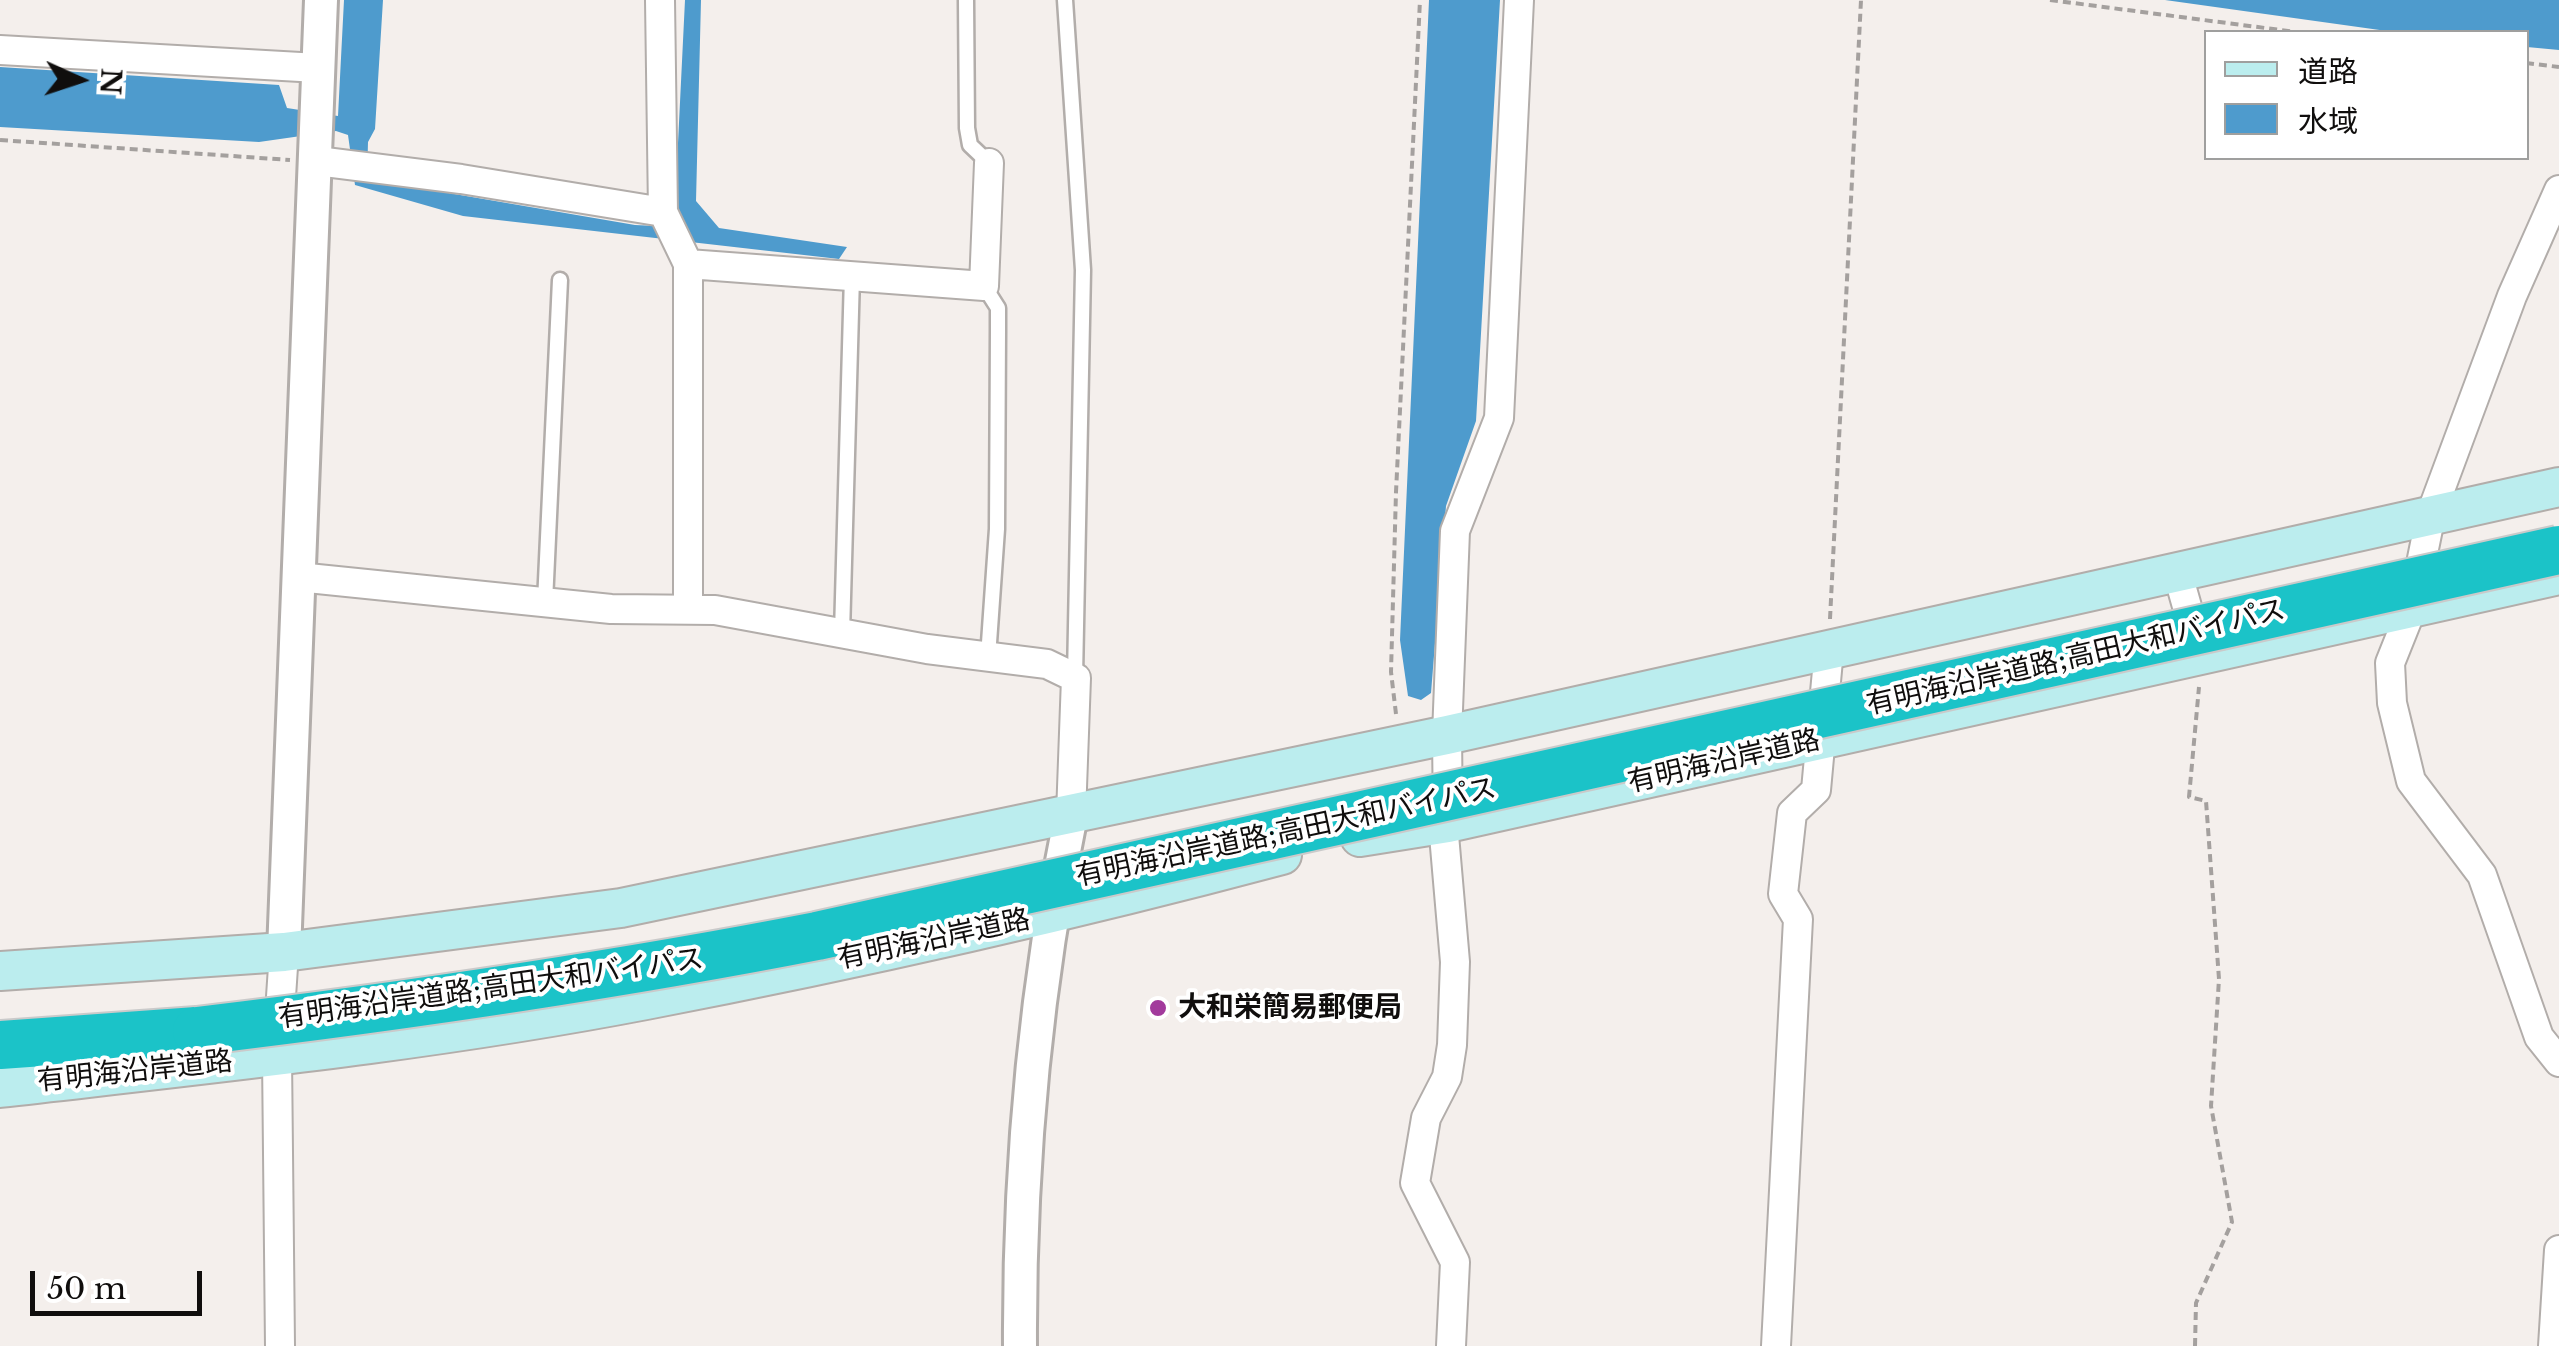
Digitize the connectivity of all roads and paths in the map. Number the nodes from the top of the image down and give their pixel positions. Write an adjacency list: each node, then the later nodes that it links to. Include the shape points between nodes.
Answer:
1 (321, 0): 13 (street)
2 (660, 0): 18 (street)
3 (966, 0): 16 (lane, via 967,128 970,146)
4 (1065, 0): 36 (lane, via 1083,270)
5 (1420, 0): 39 (path, via 1394,546 1391,672)
6 (1519, 0): 37 (street, via 1499,418 1455,531)
7 (1861, 0): 33 (path)
8 (2050, 0): 9 (path)
9 (2281, 30)
10 (0, 50): 13 (street)
11 (2529, 63): 12 (path)
12 (2559, 67)
13 (318, 68): 15 (street)
14 (0, 140): 15 (path)
15 (317, 162): 18 (street); 28 (street)
16 (989, 162): 22 (street)
17 (2559, 190): 24 (street)
18 (663, 212): 19 (street)
19 (688, 264): 20 (street); 30 (street)
20 (852, 276): 22 (street); 32 (lane)
21 (560, 280): 29 (lane)
22 (984, 286): 34 (lane, via 998,308 997,529)
23 (2559, 487): 24 (main road)
24 (2431, 514): 26 (main road); 31 (street)
25 (2559, 550): 47 (highway, 有明海沿岸道路;高田大和バイパス, bridge, via 646,970 197,1030)
26 (2177, 571): 33 (main road); 35 (street)
27 (2559, 574): 31 (main road, 有明海沿岸道路)
28 (298, 577): 29 (street); 44 (street)
29 (545, 602): 30 (street)
30 (688, 608): 32 (street)
31 (2412, 608): 35 (main road, 有明海沿岸道路); 49 (street, via 2390,663 2411,782 2482,875 2539,1037)
32 (842, 633): 34 (street)
33 (1829, 649): 37 (main road); 38 (street)
34 (988, 657): 36 (street, via 1047,664)
35 (2201, 658): 38 (main road, 有明海沿岸道路); 56 (path, via 2189,797 2206,801 2219,980 2211,1106 2232,1222 2196,1304)
36 (1076, 678): 40 (street)
37 (1446, 735): 39 (main road); 41 (street)
38 (1819, 741): 41 (main road, 有明海沿岸道路); 55 (street, via 1816,790 1792,813 1783,894 1798,919)
39 (1400, 745): 40 (main road)
40 (1071, 814): 42 (main road); 43 (street)
41 (1448, 823): 43 (main road, 有明海沿岸道路, via 1340,840); 54 (street, via 1452,1045 1447,1078 1426,1118 1416,1183 1455,1262)
42 (621, 908): 44 (main road); 46 (main road)
43 (1050, 916): 46 (main road, 有明海沿岸道路); 53 (street, via 1023,1190)
44 (284, 952): 45 (main road); 48 (street)
45 (0, 971)
46 (643, 1001): 48 (main road, 有明海沿岸道路)
47 (0, 1045)
48 (278, 1056): 50 (main road, 有明海沿岸道路); 52 (street)
49 (2559, 1062)
50 (0, 1088)
51 (2559, 1250): 57 (street)
52 (280, 1346)
53 (1020, 1346)
54 (1450, 1346)
55 (1776, 1346)
56 (2194, 1346)
57 (2552, 1346)

